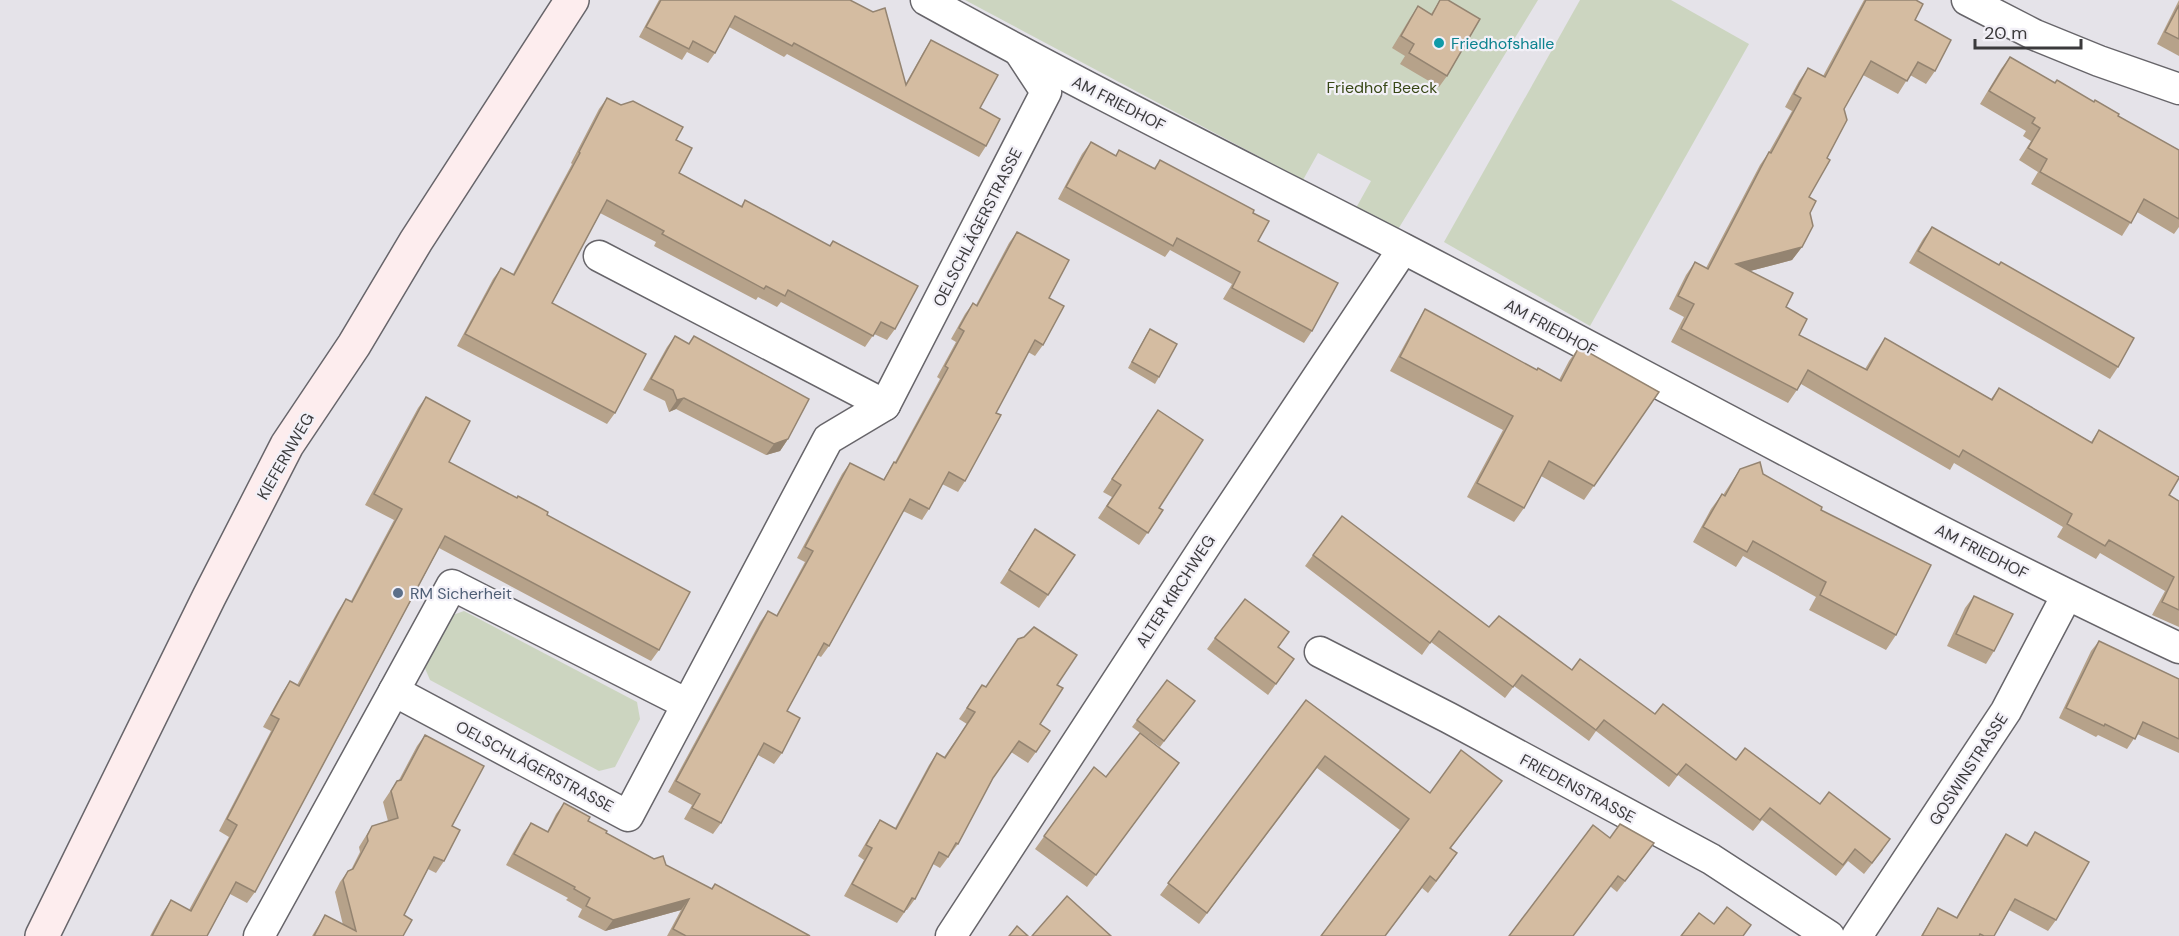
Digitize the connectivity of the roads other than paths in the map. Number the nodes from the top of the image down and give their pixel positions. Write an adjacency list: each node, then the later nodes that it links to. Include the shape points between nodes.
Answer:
1 (572, 0): 14 (street, KIEFERNWEG, via 287,445)
2 (926, 0): 4 (street, AM FRIEDHOF)
3 (1967, 0): 5 (street, via 2035,35)
4 (1019, 51): 6 (street, AM FRIEDHOF); 8 (street, OELSCHLÄGERSTRASSE, via 1046,92)
5 (2179, 89)
6 (1403, 249): 9 (street, AM FRIEDHOF); 16 (street, ALTER KIRCHWEG)
7 (599, 256): 8 (street)
8 (885, 405): 13 (street, OELSCHLÄGERSTRASSE, via 828,439)
9 (2067, 595): 10 (street, AM FRIEDHOF); 18 (street, GOSWINSTRASSE, via 2006,711)
10 (2179, 648)
11 (1320, 652): 17 (street, FRIEDENSTRASSE, via 1711,859)
12 (393, 691): 13 (street, via 452,585); 13 (street, OELSCHLÄGERSTRASSE, via 628,816); 15 (street)
13 (687, 704)
14 (42, 936)
15 (259, 936)
16 (951, 936)
17 (1829, 936)
18 (1857, 936)

